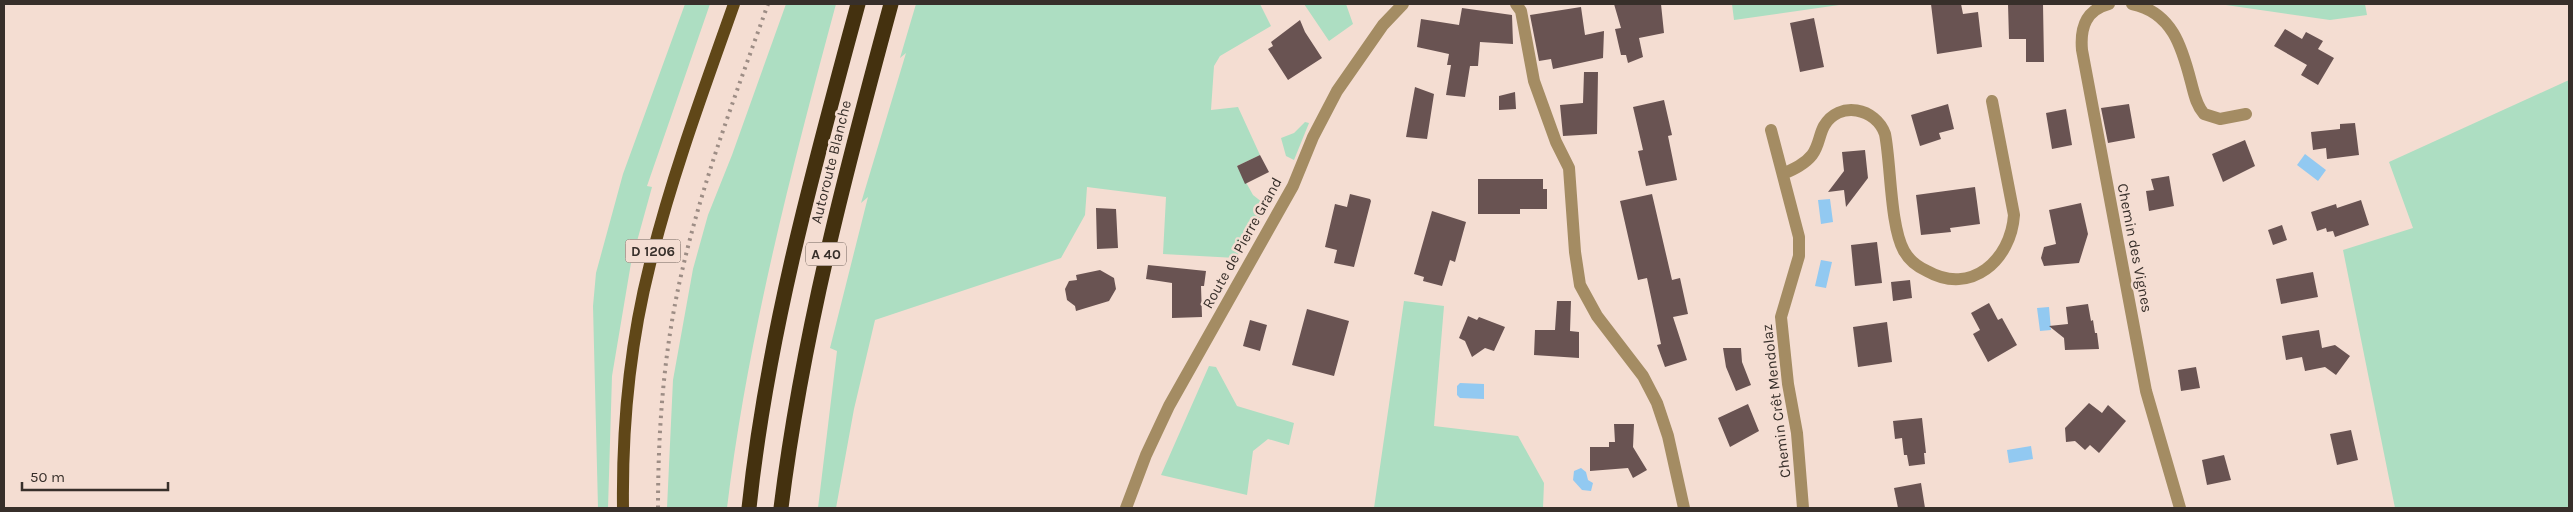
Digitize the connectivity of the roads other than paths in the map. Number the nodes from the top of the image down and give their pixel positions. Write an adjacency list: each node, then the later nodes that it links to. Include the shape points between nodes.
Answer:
1 (734, 4): 12 (main road, D 1206, via 671,188 649,264 630,379 623,460)
2 (858, 4): 13 (highway, Autoroute Blanche / A 40, via 786,284)
3 (891, 4): 14 (highway, Autoroute Blanche / A 40, via 816,298)
4 (1403, 4): 15 (street, Route de Pierre Grand, via 1383,25 1336,91 1293,186 1169,406)
5 (2109, 4): 18 (street, Chemin des Vignes, via 2094,11 2083,24 2082,50 2146,391)
6 (2132, 4): 9 (street, via 2155,13 2173,31 2183,50 2195,100 2204,114 2216,119)
7 (1518, 5): 16 (street, via 1534,81 1569,168 1580,285 1597,316 1643,376 1657,403)
8 (1992, 100): 11 (street, via 2014,224 2010,242 1999,258 1971,277 1937,276 1922,269 1906,254 1898,231 1885,134 1880,123 1870,114 1849,110 1831,118 1824,126 1813,153 1799,166)
9 (2246, 114)
10 (1771, 130): 11 (street, Chemin Crêt Mendolaz)
11 (1783, 174): 17 (street, Chemin Crêt Mendolaz, via 1800,246 1782,317)
12 (623, 508)
13 (749, 508)
14 (781, 508)
15 (1126, 508)
16 (1684, 508)
17 (1803, 508)
18 (2180, 508)

